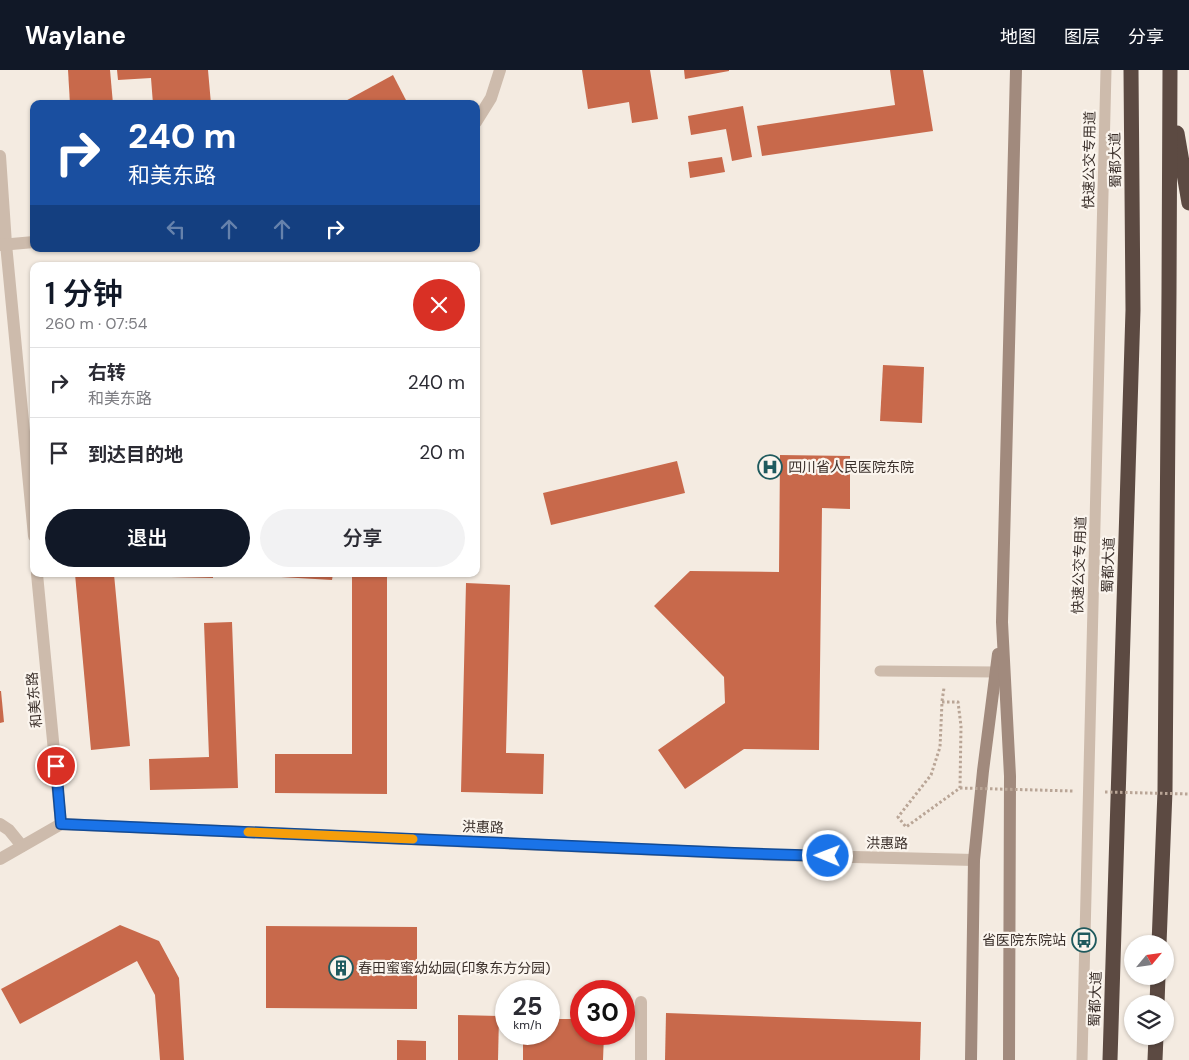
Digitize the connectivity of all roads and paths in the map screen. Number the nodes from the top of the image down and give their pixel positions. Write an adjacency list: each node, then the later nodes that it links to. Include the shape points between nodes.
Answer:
1 (500, 70): 7 (street, via 491,98)
2 (1016, 70): 14 (main road)
3 (1106, 70): 30 (lane, 快速公交专用道, bridge)
4 (1131, 70): 31 (highway, 蜀都大道, via 1133,310)
5 (1170, 70): 6 (highway)
6 (1170, 92): 9 (highway); 24 (highway, via 1165,791)
7 (480, 116)
8 (0, 156): 11 (street)
9 (1189, 203)
10 (30, 242): 11 (street)
11 (3, 244): 12 (street)
12 (30, 498)
13 (37, 577): 20 (street, 和美东路)
14 (1002, 622): 16 (main road); 29 (main road, via 1010,776)
15 (880, 671): 16 (lane)
16 (996, 672): 23 (main road)
17 (944, 685): 18 (path)
18 (942, 702): 18 (path, via 940,747 931,775 898,817 906,827 960,788 958,702)
19 (0, 824): 21 (street)
20 (61, 824): 21 (street); 23 (street, 洪惠路, via 764,855)
21 (22, 846): 22 (street)
22 (0, 859)
23 (974, 860): 28 (main road)
24 (1159, 935)
25 (641, 1002): 27 (street)
26 (1156, 1045): 32 (highway)
27 (641, 1060)
28 (971, 1060)
29 (1009, 1060)
30 (1082, 1060)
31 (1110, 1060)
32 (1155, 1060)

